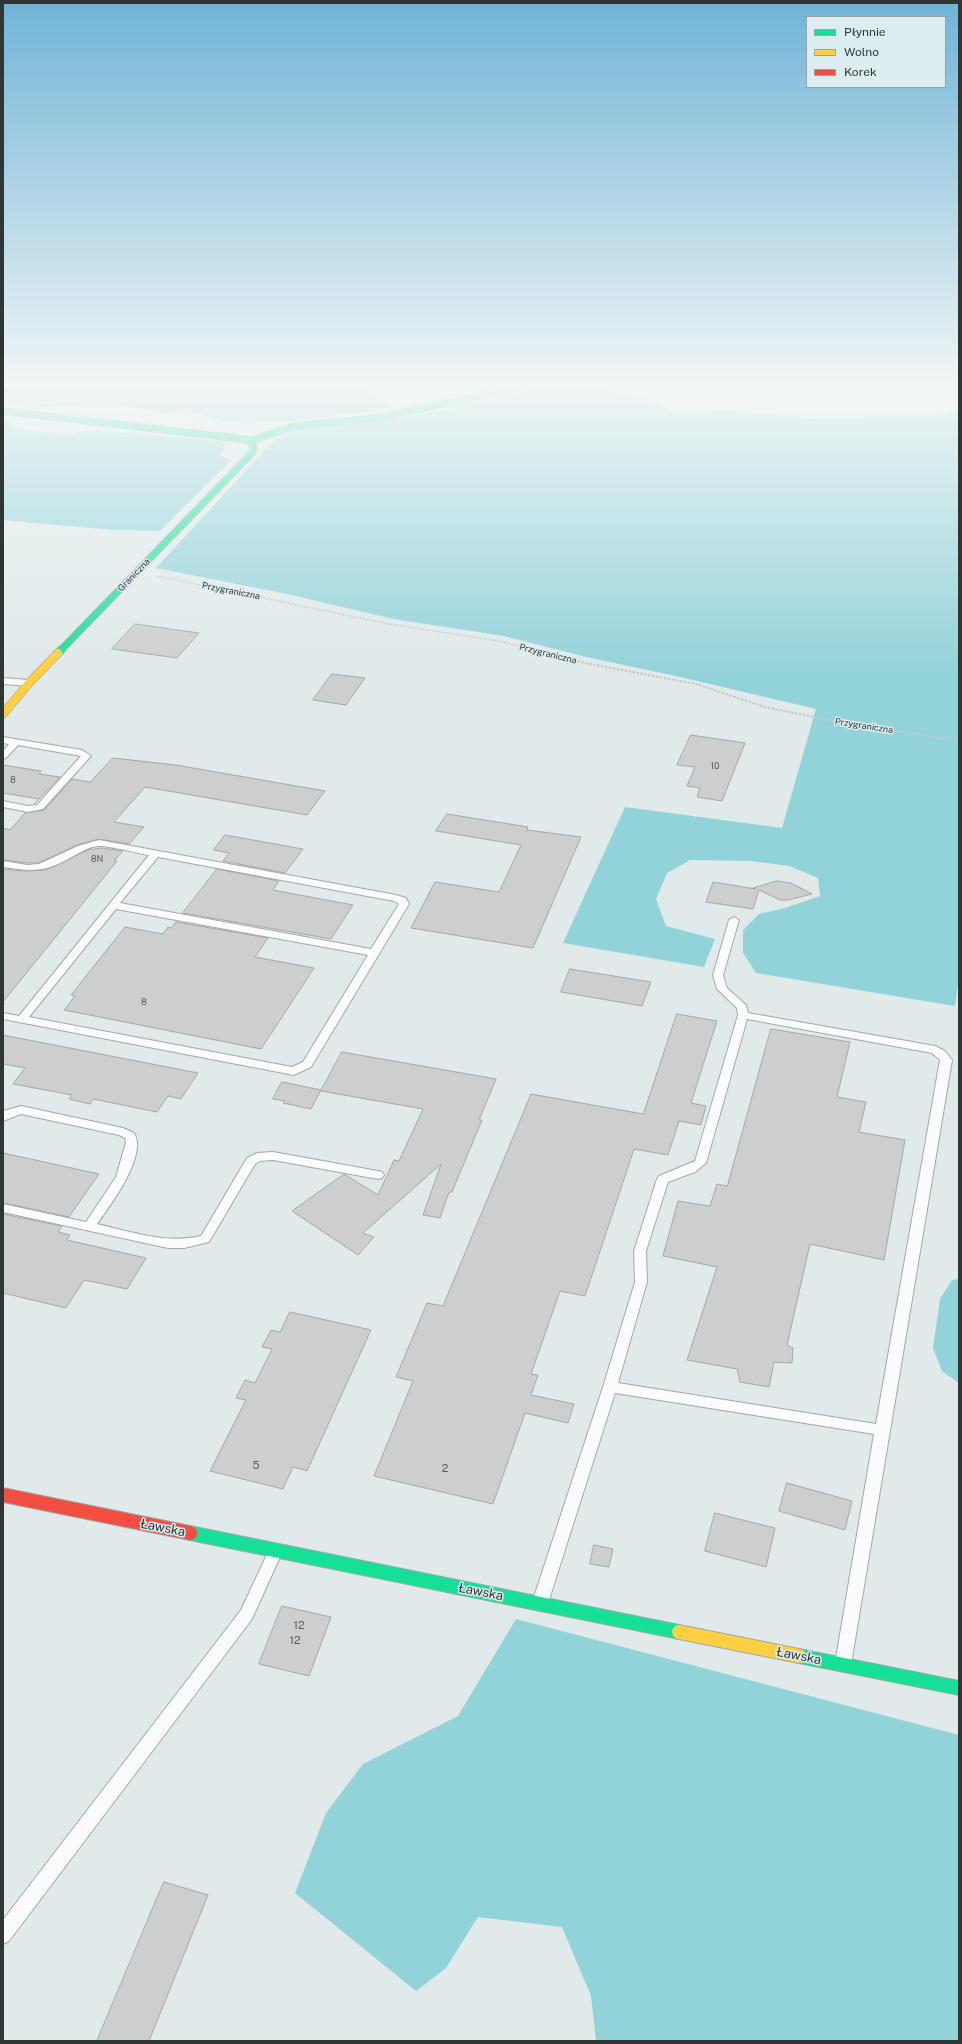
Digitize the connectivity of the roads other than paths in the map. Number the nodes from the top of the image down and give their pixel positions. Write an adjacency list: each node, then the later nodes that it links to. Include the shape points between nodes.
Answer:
1 (222, 483): 3 (street, Graniczna)
2 (3, 681): 3 (lane)
3 (29, 683): 4 (street, Graniczna)
4 (3, 714)
5 (3, 740): 6 (lane)
6 (16, 742): 7 (lane); 8 (lane, via 82,753 86,758 40,807 28,809)
7 (3, 756)
8 (3, 804)
9 (155, 854): 10 (lane, via 99,843 80,848 50,864 38,867); 11 (lane); 13 (lane, via 402,900 404,904)
10 (3, 864)
11 (114, 905): 13 (lane); 16 (lane)
12 (734, 920): 14 (lane, via 718,975 722,989 742,1007)
13 (374, 953): 16 (lane, via 307,1064 294,1071)
14 (743, 1015): 21 (lane, via 700,1163 689,1171 663,1179 640,1251 641,1282); 22 (lane, via 935,1050 946,1060)
15 (3, 1016): 16 (lane)
16 (21, 1020)
17 (3, 1117): 20 (lane, via 8,1113 22,1110 123,1132 130,1136 132,1142 122,1178)
18 (378, 1175): 20 (lane, via 264,1156 252,1162 205,1239 184,1244 168,1244)
19 (3, 1208): 20 (lane)
20 (89, 1227)
21 (610, 1387): 22 (lane); 25 (lane)
22 (882, 1430): 26 (lane)
23 (3, 1495): 24 (street, Ławska)
24 (276, 1550): 25 (street, Ławska); 28 (lane, via 247,1614)
25 (540, 1604): 26 (street, Ławska)
26 (843, 1664): 27 (street, Ławska)
27 (959, 1688)
28 (3, 1935)

